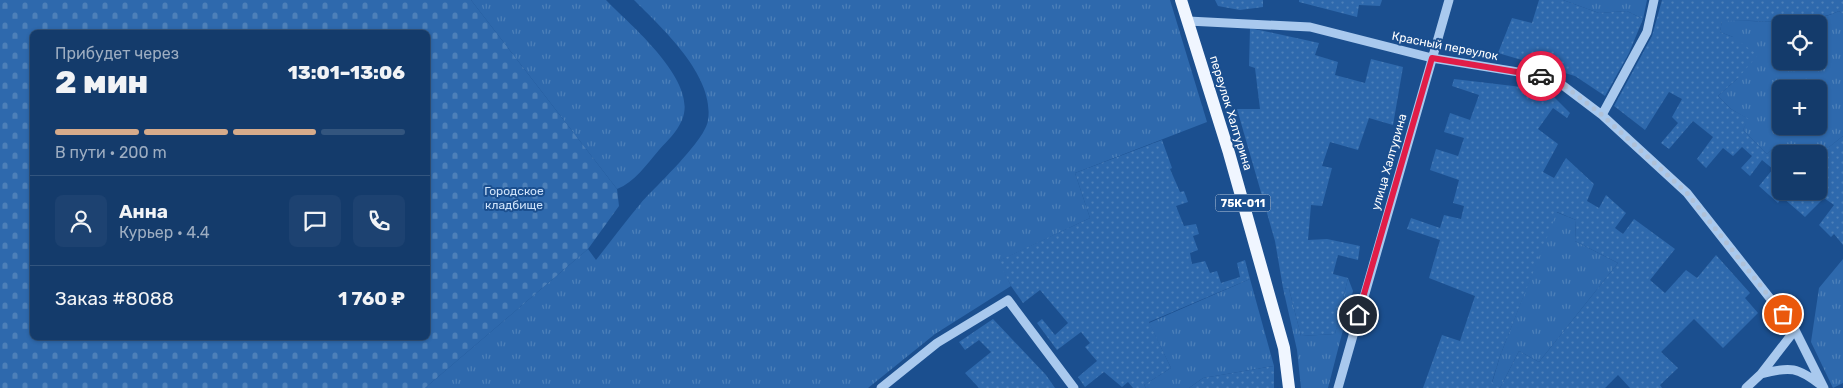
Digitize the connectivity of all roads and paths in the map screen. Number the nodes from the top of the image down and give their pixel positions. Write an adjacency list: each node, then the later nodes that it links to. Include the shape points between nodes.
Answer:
1 (1181, 0): 4 (main road, 75К-011)
2 (1449, 0): 5 (street, улица Халтурина)
3 (1654, 0): 6 (street, via 1647,32)
4 (1188, 21): 5 (street, Красный переулок, via 1310,27); 11 (main road, переулок Халтурина / 75К-011, via 1284,348)
5 (1432, 58): 6 (street, Красный переулок, via 1537,75 1562,84); 12 (street, улица Халтурина)
6 (1602, 115): 7 (street, Красный переулок, via 1687,193)
7 (1795, 330): 8 (street); 14 (street, Красный переулок)
8 (1761, 374): 13 (street); 14 (street, via 1784,368 1803,371)
9 (881, 388): 10 (street, via 937,343 1008,300)
10 (1074, 388)
11 (1289, 388)
12 (1338, 388)
13 (1746, 388)
14 (1824, 388)

